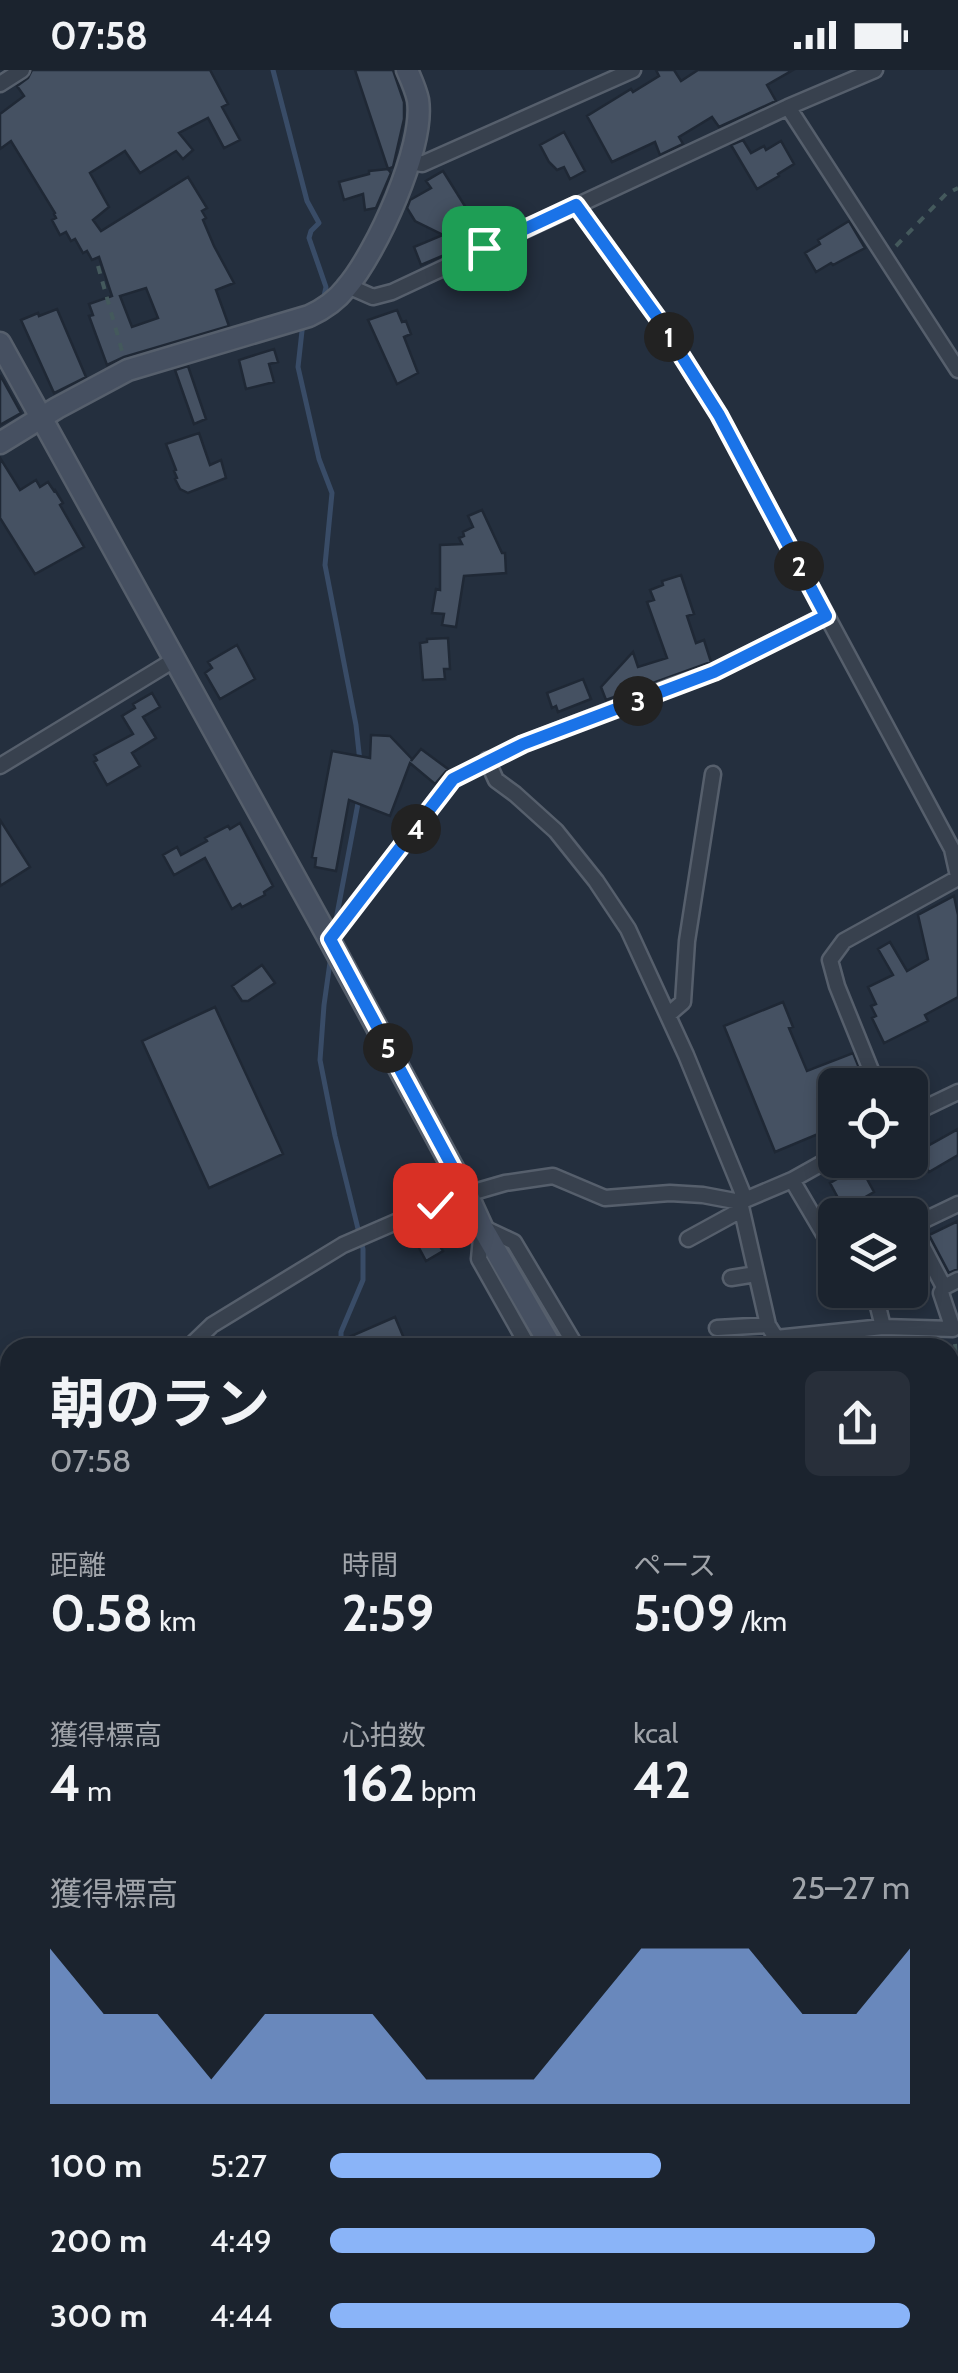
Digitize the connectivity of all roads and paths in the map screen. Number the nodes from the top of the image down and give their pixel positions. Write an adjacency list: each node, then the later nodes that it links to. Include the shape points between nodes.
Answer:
1 (22, 70): 5 (street)
2 (408, 70): 7 (street, via 418,99)
3 (633, 70): 7 (street, via 422,164)
4 (875, 70): 6 (street)
5 (0, 84)
6 (788, 106): 9 (street); 10 (street)
7 (410, 162): 12 (street)
8 (958, 188): 10 (path)
9 (576, 205): 12 (street, via 392,292 373,297); 18 (street, via 719,415)
10 (886, 257): 15 (street)
11 (98, 266): 14 (path)
12 (348, 286): 14 (street, via 309,316)
13 (0, 343): 16 (street)
14 (128, 370): 16 (street)
15 (958, 370)
16 (41, 417): 17 (street); 19 (street)
17 (0, 442)
18 (826, 616): 20 (street, via 714,672); 23 (street, via 952,849)
19 (174, 660): 21 (street); 24 (street)
20 (486, 760): 24 (street, via 453,779); 25 (street, via 496,780 556,831 596,881 628,929)
21 (0, 766)
22 (713, 774): 25 (street, via 683,1002)
23 (958, 877): 26 (street, via 844,941 830,960)
24 (330, 939): 31 (street)
25 (668, 1015): 32 (street)
26 (870, 1068)
27 (958, 1092): 28 (street)
28 (928, 1106)
29 (818, 1165): 30 (street)
30 (792, 1180): 32 (street); 35 (street)
31 (467, 1194): 32 (street, via 553,1176 606,1198 670,1193); 36 (street); 47 (street, via 344,1245)
32 (742, 1203): 37 (street); 39 (street)
33 (958, 1204): 34 (street)
34 (928, 1219)
35 (818, 1224)
36 (482, 1226): 48 (street, via 479,1259); 49 (street); 50 (street, via 514,1242)
37 (688, 1239)
38 (928, 1251): 41 (street)
39 (756, 1274): 40 (street); 46 (street)
40 (732, 1278)
41 (951, 1283): 45 (street, via 941,1293)
42 (878, 1308): 44 (street)
43 (717, 1328): 46 (street)
44 (883, 1328): 45 (street); 46 (street)
45 (952, 1330): 51 (path)
46 (770, 1337)
47 (199, 1338)
48 (523, 1338)
49 (546, 1338)
50 (571, 1338)
51 (954, 1338)

